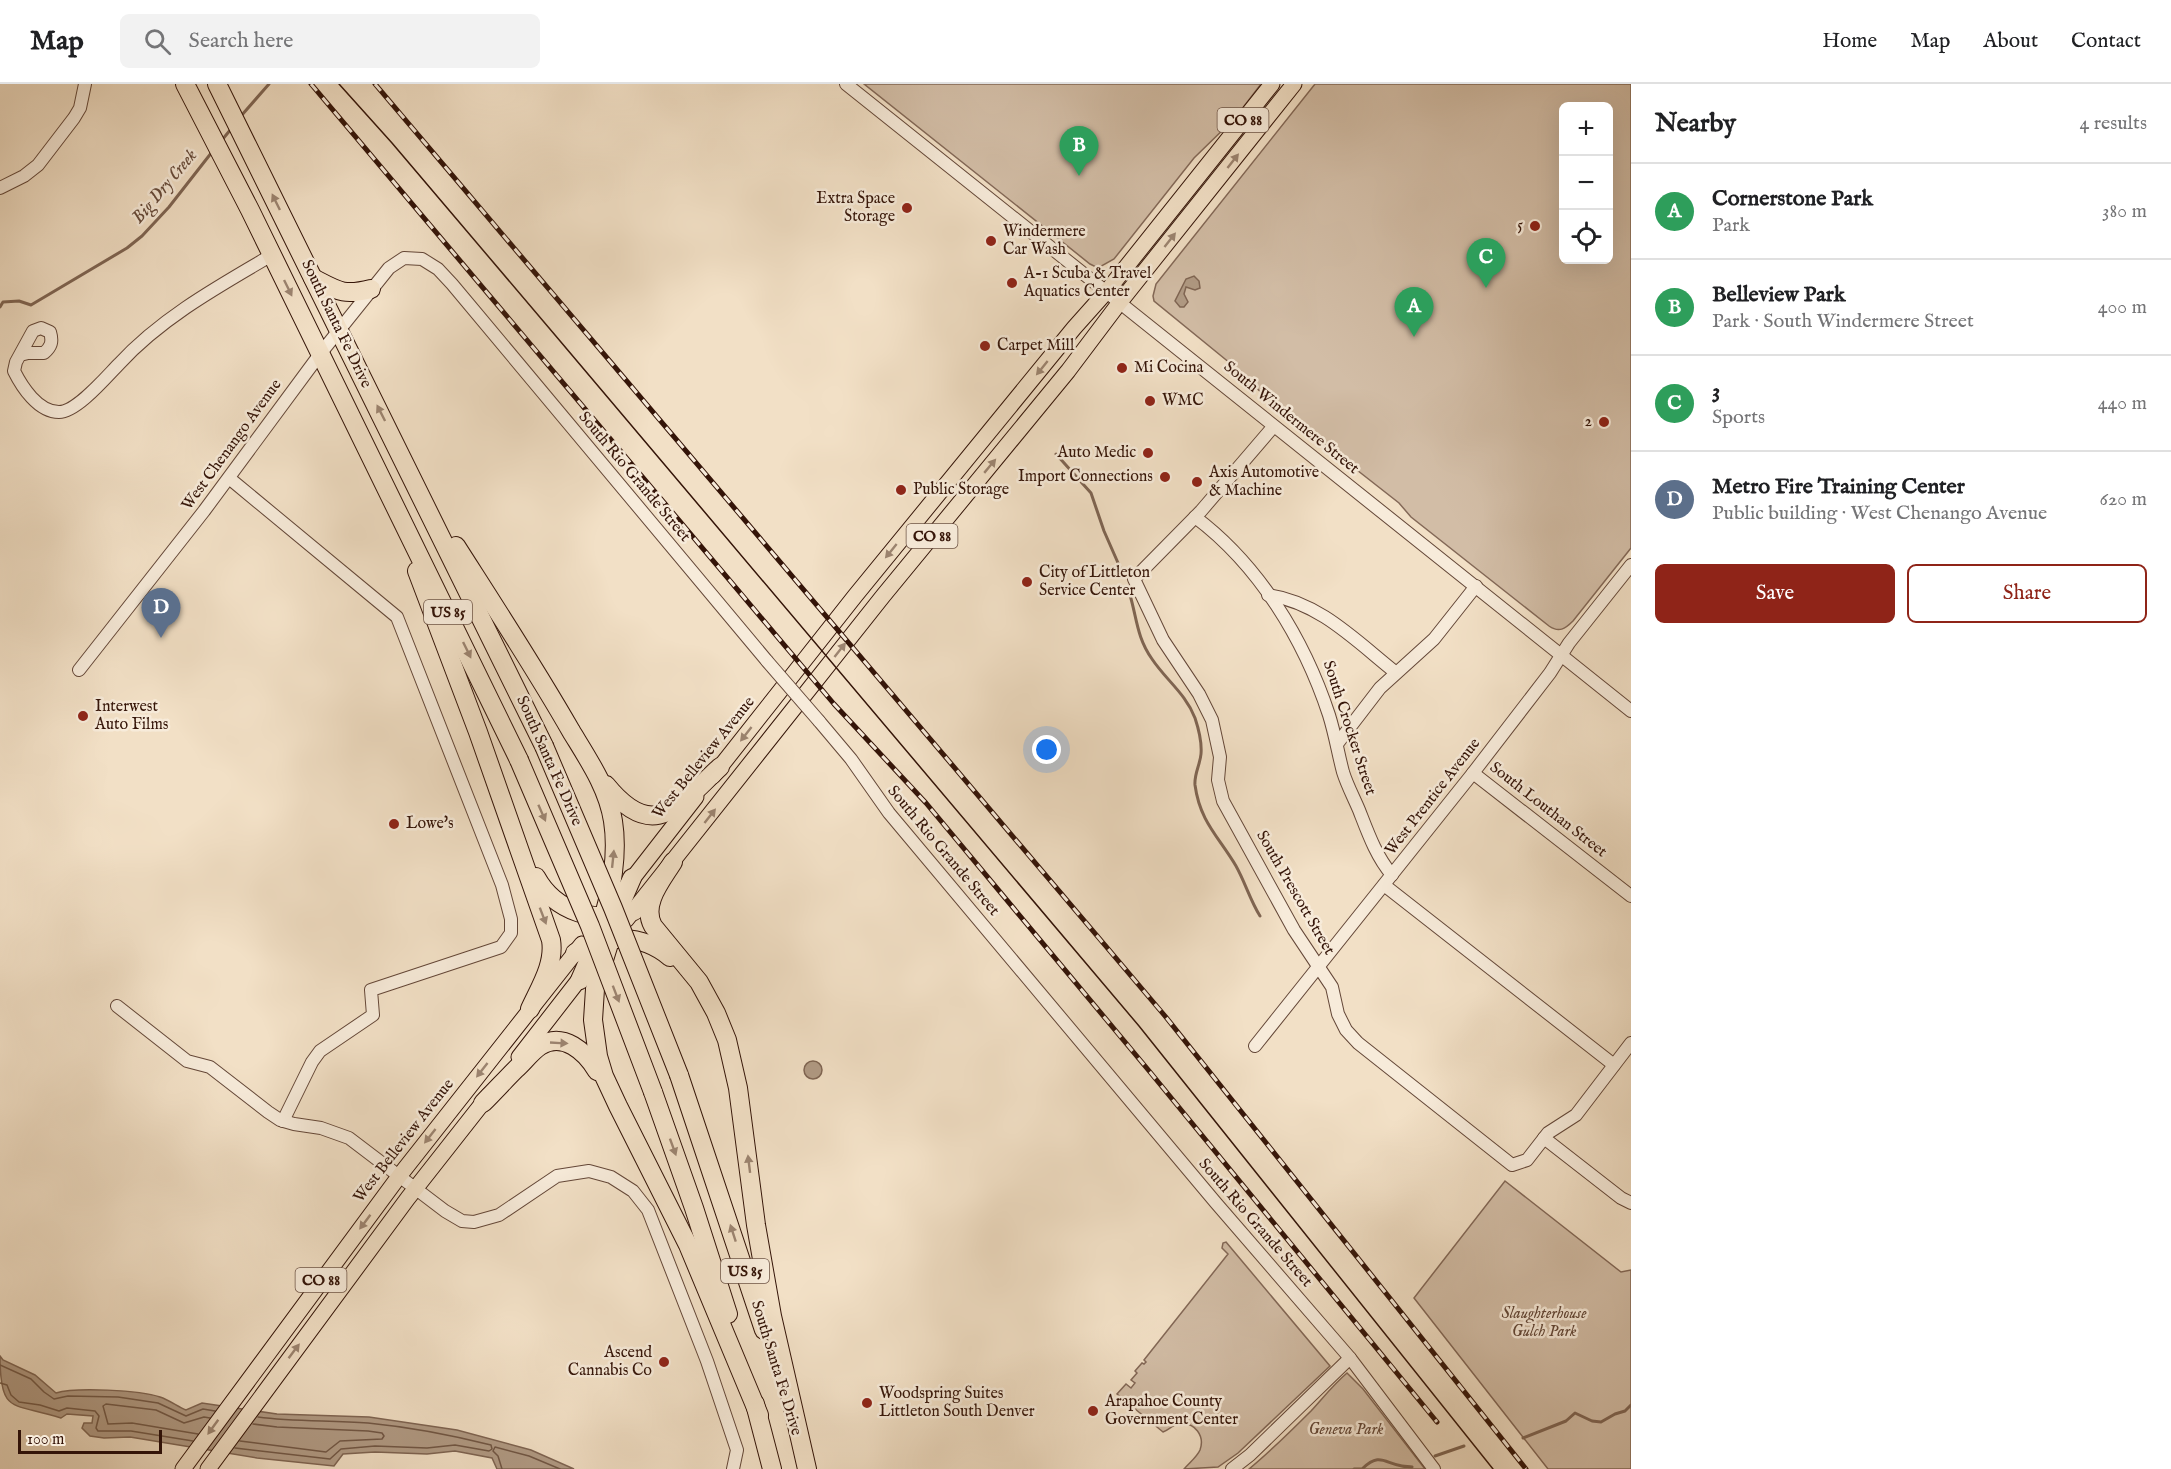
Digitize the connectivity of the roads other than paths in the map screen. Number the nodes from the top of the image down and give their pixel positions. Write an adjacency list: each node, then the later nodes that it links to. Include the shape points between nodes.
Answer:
1 (85, 84): 7 (street, via 80,108 38,165)
2 (185, 84): 8 (highway, South Santa Fe Drive / US 85)
3 (846, 84): 12 (street, South Windermere Street)
4 (1272, 84): 12 (main road, West Belleview Avenue / CO 88)
5 (1294, 84): 13 (main road, West Belleview Avenue / CO 88, one-way to 5)
6 (221, 91): 10 (highway, South Santa Fe Drive / US 85, one-way to 6)
7 (0, 188)
8 (272, 255): 15 (highway, South Santa Fe Drive / US 85, one-way to 15); 16 (street, via 174,317 74,406 61,412 37,402 19,382 14,370)
9 (422, 259): 11 (street, West Chenango Avenue, via 404,258); 56 (street, South Rio Grande Street, bridge, via 452,284 851,759 889,813)
10 (313, 278): 11 (highway, via 352,294); 14 (highway, South Santa Fe Drive / US 85)
11 (371, 289): 14 (street, West Chenango Avenue)
12 (1107, 291): 13 (street, South Windermere Street); 30 (main road, West Belleview Avenue / CO 88, one-way to 30, via 883,561)
13 (1120, 302): 17 (street, South Windermere Street); 34 (main road, West Belleview Avenue / CO 88, one-way to 13)
14 (339, 330): 15 (street, West Chenango Avenue); 18 (highway, South Santa Fe Drive / US 85, one-way to 14)
15 (321, 354): 19 (highway, South Santa Fe Drive / US 85); 20 (street, West Chenango Avenue)
16 (20, 355)
17 (1274, 427): 21 (street); 23 (street, South Windermere Street)
18 (407, 465): 31 (highway); 62 (highway, South Santa Fe Drive / US 85, one-way to 18, bridge, via 679,1075 613,908 544,746)
19 (374, 467): 33 (highway, via 422,583); 57 (highway, South Santa Fe Drive / US 85, one-way to 57, bridge, via 519,760 590,927 705,1239)
20 (229, 478): 26 (street, West Chenango Avenue); 51 (street, via 397,617 502,885 510,919 511,933 501,946 371,990 373,1015 320,1051)
21 (1195, 517): 24 (street, South Crocker Street, via 1233,550); 41 (street, South Prescott Street, via 1134,579 1163,640 1212,720 1223,801 1294,930)
22 (1631, 565): 25 (street, West Prentice Avenue)
23 (1476, 586): 25 (street, South Windermere Street); 27 (street, via 1434,639)
24 (1268, 595): 27 (street, via 1312,608); 29 (street, South Crocker Street, via 1313,669)
25 (1561, 656): 28 (street, South Windermere Street); 32 (street, West Prentice Avenue)
26 (79, 670)
27 (1395, 672): 29 (street)
28 (1631, 711)
29 (1337, 744): 36 (street, South Crocker Street, via 1344,774)
30 (720, 767): 31 (highway, via 673,810 651,816 625,806); 35 (main road, West Belleview Avenue / CO 88)
31 (593, 770): 38 (highway, one-way to 31, via 615,840 609,804)
32 (1473, 773): 36 (street, West Prentice Avenue); 37 (street, South Louthan Street)
33 (518, 840): 38 (highway, via 542,887 553,899 580,914); 44 (highway, one-way to 44, via 552,946 550,963)
34 (673, 862): 38 (main road, West Belleview Avenue / CO 88); 47 (highway, via 651,899 649,918 707,996 723,1026)
35 (632, 878): 38 (highway)
36 (1388, 880): 41 (street, West Prentice Avenue); 48 (street, South Crocker Street)
37 (1631, 896)
38 (618, 914): 39 (highway); 39 (main road, West Belleview Avenue / CO 88); 40 (main road, West Belleview Avenue / CO 88)
39 (603, 941): 40 (highway); 42 (highway); 47 (highway, via 643,941 672,958 714,1013); 50 (highway, via 593,1020 598,1056)
40 (574, 953): 44 (main road, West Belleview Avenue / CO 88)
41 (1319, 967): 46 (street, West Prentice Avenue); 52 (street, South Prescott Street, via 1332,987 1346,1030 1358,1044 1512,1165 1527,1160)
42 (580, 980): 49 (main road, CO 88)
43 (117, 1006): 51 (street, via 187,1061 210,1067)
44 (530, 1009): 53 (main road, West Belleview Avenue / CO 88, one-way to 53)
45 (1631, 1043): 48 (street)
46 (1255, 1046)
47 (733, 1060): 62 (highway, one-way to 47, via 772,1316)
48 (1614, 1065): 52 (street, via 1576,1115)
49 (483, 1103): 50 (highway, one-way to 50, via 535,1050 556,1041 571,1044 586,1055); 54 (main road, CO 88)
50 (618, 1106): 57 (highway, via 688,1245)
51 (283, 1121): 53 (street, via 349,1138)
52 (1544, 1138): 55 (street)
53 (400, 1175): 54 (street); 58 (main road, West Belleview Avenue / CO 88, one-way to 58)
54 (416, 1188): 59 (main road, CO 88, one-way to 54); 60 (street, via 462,1221 474,1222 499,1215 557,1176 589,1171 611,1177 633,1191 648,1210 707,1361 737,1450)
55 (1631, 1203)
56 (1350, 1358): 63 (street); 64 (street, South Rio Grande Street)
57 (759, 1415): 61 (highway, South Santa Fe Drive / US 85)
58 (183, 1468)
59 (208, 1469)
60 (733, 1469)
61 (772, 1469)
62 (807, 1469)
63 (1232, 1469)
64 (1434, 1469)

